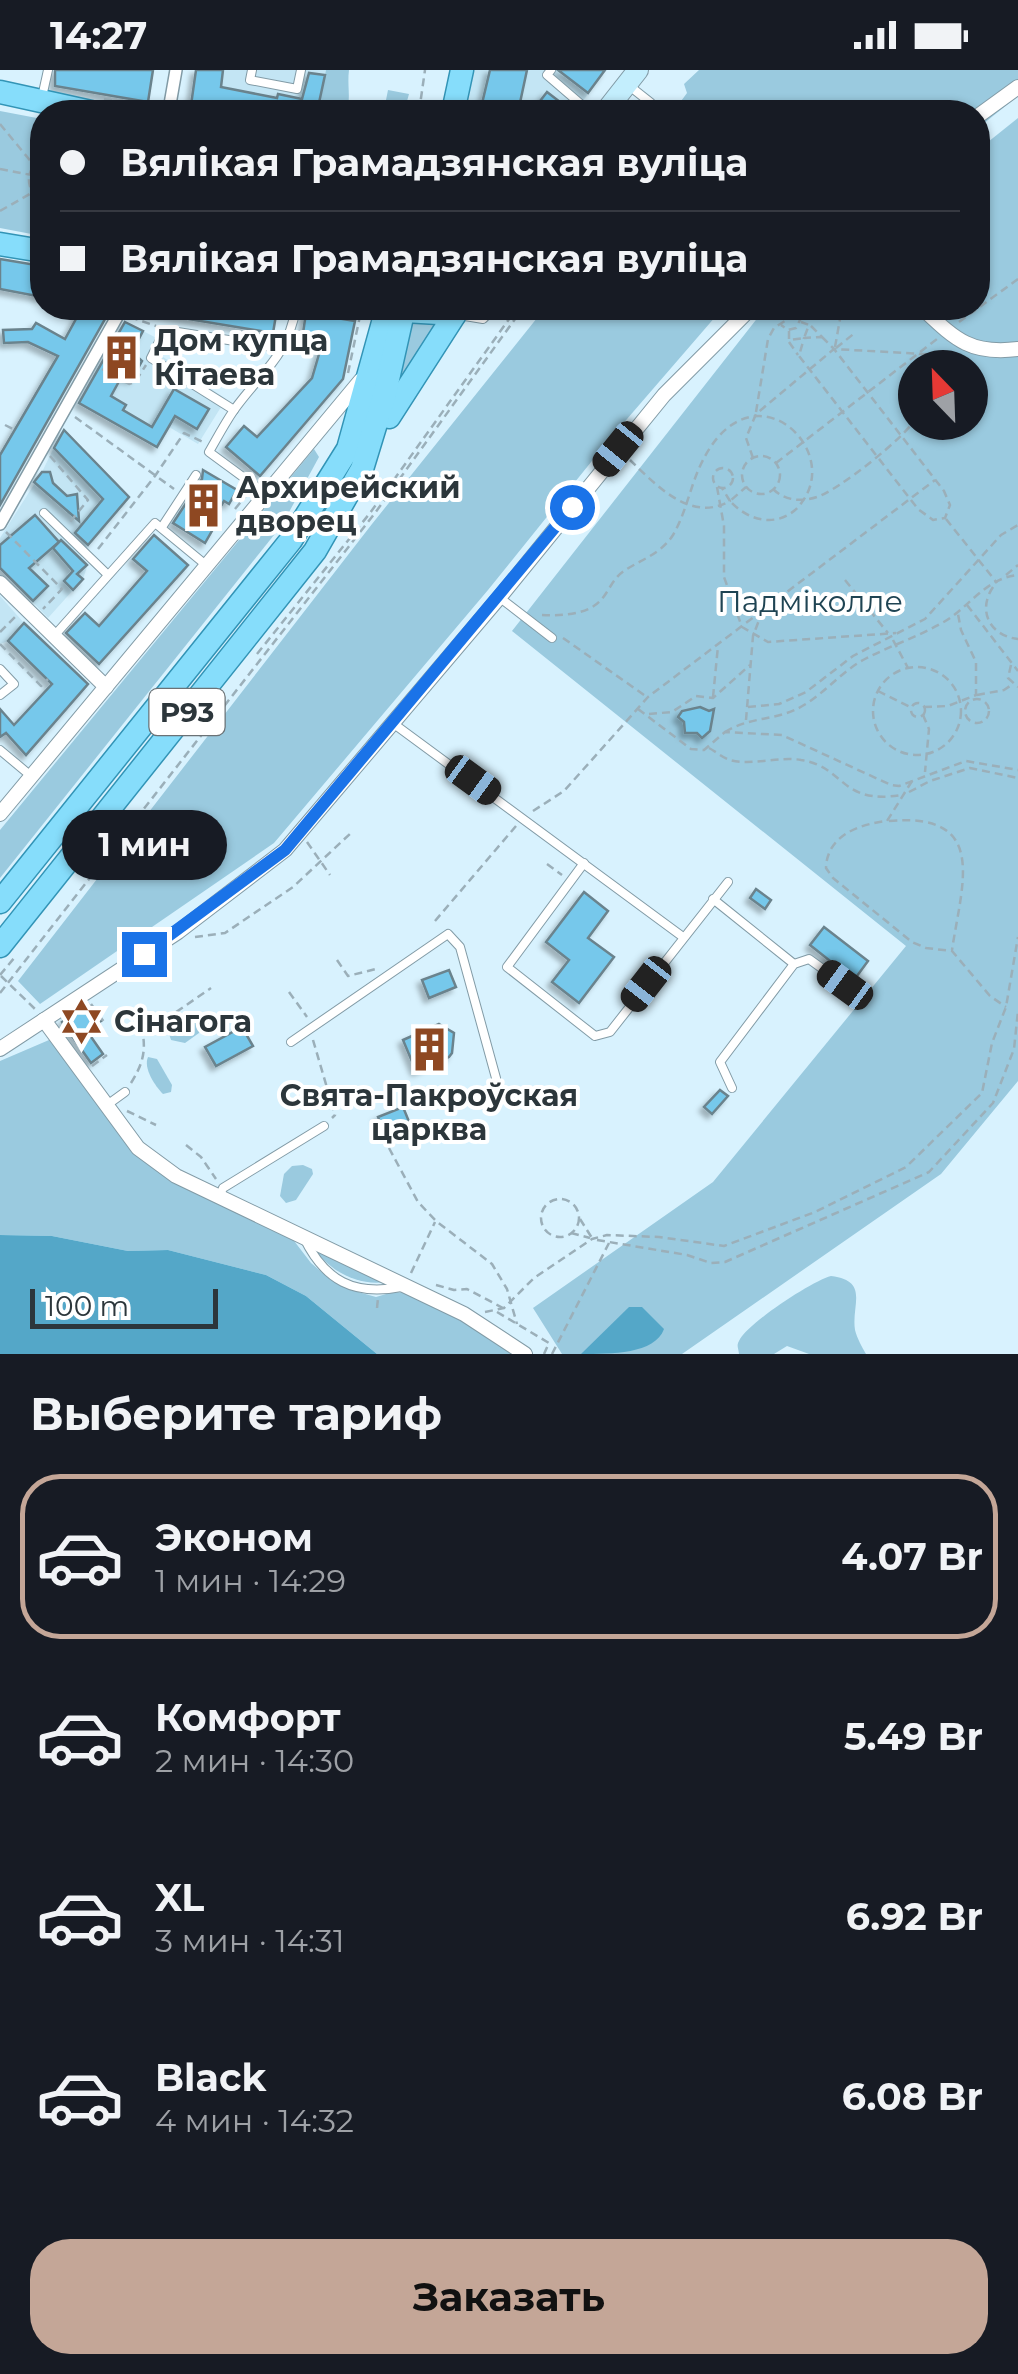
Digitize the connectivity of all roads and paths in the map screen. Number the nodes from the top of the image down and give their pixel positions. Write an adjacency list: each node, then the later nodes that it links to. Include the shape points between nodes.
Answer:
1 (48, 70): 13 (lane)
2 (176, 70): 14 (street)
3 (252, 70): 4 (lane, via 250,80 297,89)
4 (301, 70)
5 (424, 70): 15 (path)
6 (449, 70): 16 (main road)
7 (462, 70): 17 (main road)
8 (551, 70): 18 (lane, via 547,75)
9 (632, 77): 19 (main road); 20 (lane)
10 (1018, 87): 21 (street)
11 (0, 92): 12 (main road)
12 (37, 100)
13 (42, 100)
14 (171, 100)
15 (420, 100)
16 (443, 100)
17 (456, 100)
18 (576, 100)
19 (614, 100)
20 (649, 100)
21 (990, 107)
22 (0, 124): 23 (path)
23 (30, 159)
24 (0, 169): 25 (path)
25 (29, 174): 26 (path)
26 (30, 180)
27 (30, 194): 28 (path)
28 (0, 211)
29 (0, 244): 30 (main road)
30 (30, 249)
31 (1018, 279): 32 (path)
32 (990, 300)
33 (115, 320): 64 (street)
34 (142, 320): 49 (path)
35 (294, 320): 56 (lane)
36 (380, 320): 67 (path)
37 (384, 320): 63 (main road, Р93)
38 (386, 320): 91 (main road, Р93, via 384,396)
39 (451, 320): 91 (main road, via 400,394)
40 (514, 320): 199 (path, via 375,513)
41 (739, 320): 84 (street)
42 (787, 320): 47 (path)
43 (840, 320): 57 (path)
44 (934, 320): 52 (street)
45 (963, 320): 52 (path)
46 (800, 322): 48 (path); 50 (path)
47 (780, 325): 50 (path); 71 (path, via 768,339)
48 (809, 325): 53 (path); 54 (path)
49 (165, 330): 56 (lane); 62 (lane)
50 (789, 330): 55 (path)
51 (856, 332): 57 (path)
52 (947, 332): 58 (street, via 973,348); 59 (path)
53 (804, 338): 54 (path); 55 (path); 61 (path)
54 (822, 338): 57 (path)
55 (789, 340): 61 (path)
56 (284, 348): 70 (lane)
57 (834, 349): 60 (path); 65 (path); 68 (path)
58 (1018, 349)
59 (923, 350)
60 (898, 351)
61 (799, 356): 65 (path)
62 (151, 358): 64 (path, via 129,384); 70 (lane)
63 (373, 362): 75 (street); 85 (main road, Р93)
64 (92, 364): 69 (street)
65 (808, 368): 71 (path); 72 (path)
66 (898, 370): 68 (path)
67 (347, 380)
68 (867, 395): 72 (path); 79 (path)
69 (66, 410): 83 (street); 93 (path)
70 (234, 410): 100 (lane, via 209,452)
71 (756, 414): 76 (path); 87 (path, via 746,438); 105 (path, via 711,444)
72 (843, 414): 82 (path); 86 (path)
73 (791, 416): 76 (path)
74 (5, 425): 77 (path)
75 (322, 426): 85 (street, via 340,427); 100 (street)
76 (790, 427): 82 (path)
77 (15, 430)
78 (211, 430): 93 (path, via 203,442 184,432)
79 (898, 433)
80 (898, 439): 86 (path)
81 (903, 440): 96 (path)
82 (803, 444): 89 (path); 90 (path)
83 (44, 449): 109 (street); 112 (path, via 88,500)
84 (618, 449): 105 (path, via 662,491); 122 (street)
85 (348, 450): 188 (main road, Р93, via 291,540)
86 (876, 456): 102 (path); 103 (path, via 823,495)
87 (753, 458): 90 (path); 94 (path)
88 (821, 459): 89 (path)
89 (812, 461): 103 (path)
90 (776, 463): 99 (path)
91 (362, 470): 193 (main road, Р93, via 315,552)
92 (196, 475): 101 (lane)
93 (155, 476): 101 (path); 113 (path)
94 (742, 476): 95 (path); 97 (path)
95 (733, 478): 98 (path); 98 (path, via 726,468 716,469 712,478)
96 (935, 480): 102 (path); 108 (path, via 949,498)
97 (746, 487): 99 (path, via 762,494); 104 (path)
98 (720, 488): 104 (path); 106 (path)
99 (774, 489): 103 (path)
100 (266, 494): 115 (street)
101 (183, 497): 111 (lane)
102 (910, 499): 108 (path, via 932,520); 126 (path)
103 (804, 500): 104 (path, via 796,511 770,520)
104 (730, 501): 106 (path)
105 (686, 502): 106 (path); 127 (path, via 668,542 614,579 601,600 568,615 530,614)
106 (719, 507): 128 (path, via 724,577)
107 (44, 512): 112 (lane)
108 (946, 518): 114 (path)
109 (0, 525): 124 (path, via 62,588)
110 (1018, 525): 114 (path)
111 (162, 528): 115 (lane); 117 (lane, via 156,523)
112 (63, 531): 113 (lane)
113 (91, 558): 117 (lane)
114 (980, 562): 121 (path); 132 (path, via 925,620)
115 (206, 565): 149 (street)
116 (1018, 565): 121 (path)
117 (108, 574): 134 (lane)
118 (1018, 575): 121 (path)
119 (845, 580): 136 (path)
120 (0, 583): 124 (street)
121 (997, 583): 123 (path); 129 (path, via 985,604)
122 (500, 596): 137 (lane); 165 (street)
123 (966, 604): 125 (path); 131 (path)
124 (30, 612): 130 (path); 134 (street)
125 (958, 612): 133 (path); 152 (path, via 976,662)
126 (761, 614): 128 (path); 135 (path)
127 (545, 625)
128 (742, 626): 135 (path); 141 (path)
129 (992, 627): 131 (path); 138 (path)
130 (0, 632)
131 (987, 632): 142 (path)
132 (901, 633): 133 (path); 136 (path)
133 (922, 633): 140 (path)
134 (54, 636): 149 (street)
135 (753, 636): 136 (path, via 768,642); 143 (path)
136 (890, 636): 140 (path); 157 (path, via 806,692)
137 (556, 637): 153 (path)
138 (1018, 640)
139 (0, 644): 147 (path, via 41,686)
140 (897, 644): 144 (path); 164 (path, via 804,705 782,716)
141 (718, 646): 153 (path); 154 (path)
142 (1012, 664): 146 (path); 148 (path, via 1008,674)
143 (750, 665): 154 (path); 157 (path)
144 (908, 668): 150 (path); 156 (path, via 942,674)
145 (0, 669): 151 (lane, via 14,684)
146 (1018, 671)
147 (48, 679)
148 (1015, 685): 152 (path)
149 (106, 687): 172 (street)
150 (878, 691): 160 (path); 169 (path, via 873,715 884,740 908,754)
151 (0, 695)
152 (976, 695): 155 (path)
153 (648, 698): 159 (path)
154 (713, 698): 162 (path, via 696,696 672,712)
155 (970, 700): 156 (path); 161 (path); 161 (path, via 986,702 988,717 974,723)
156 (960, 703): 158 (path); 161 (path)
157 (748, 707): 164 (path)
158 (924, 707): 160 (path); 163 (path)
159 (636, 708): 162 (path); 177 (path, via 564,791)
160 (911, 708): 163 (path, via 914,716)
161 (963, 711): 169 (path, via 950,740)
162 (647, 714): 167 (path, via 690,749)
163 (924, 715): 169 (path)
164 (746, 720): 166 (path)
165 (394, 724): 177 (lane); 180 (street)
166 (725, 732): 167 (path); 174 (path, via 782,735 891,786)
167 (708, 747): 175 (path, via 729,760 815,764 859,795)
168 (0, 750): 172 (lane)
169 (927, 753): 171 (path)
170 (1018, 770): 171 (path, via 975,761)
171 (925, 775): 174 (path)
172 (30, 776): 176 (street)
173 (1018, 778): 175 (path, via 970,768)
174 (912, 779): 175 (path)
175 (906, 794): 178 (path)
176 (0, 814)
177 (525, 818): 182 (lane); 189 (path)
178 (887, 821): 194 (path, via 913,819 956,838 963,875); 194 (path, via 847,832 831,848 826,868 912,942)
179 (352, 832): 181 (path)
180 (300, 833): 181 (path); 207 (street, via 178,932)
181 (320, 862): 184 (path); 192 (path, via 225,933)
182 (584, 863): 185 (lane); 190 (lane)
183 (547, 864): 185 (path)
184 (330, 875)
185 (570, 880): 190 (lane, via 506,967 595,1036 610,1032)
186 (728, 882): 187 (lane)
187 (714, 899): 190 (lane); 196 (lane)
188 (0, 902)
189 (435, 921)
190 (683, 936)
191 (1018, 938): 205 (path)
192 (183, 939)
193 (0, 946)
194 (952, 952): 205 (path)
195 (337, 960): 197 (path, via 348,976)
196 (794, 964): 200 (lane, via 809,959); 215 (lane, via 720,1062)
197 (395, 970): 209 (lane); 214 (lane, via 448,934 460,947)
198 (0, 975): 199 (path)
199 (8, 983): 203 (path); 207 (path)
200 (845, 985)
201 (211, 988): 216 (path, via 143,1036 141,1066)
202 (289, 992): 209 (path)
203 (0, 993)
204 (89, 1001): 208 (path)
205 (1006, 1007): 227 (path, via 982,1093 906,1168 724,1246 659,1237)
206 (1018, 1011): 228 (path, via 1014,1049 993,1103 928,1172 725,1262)
207 (41, 1016): 211 (street); 217 (street)
208 (104, 1022)
209 (311, 1028): 210 (lane); 219 (path, via 334,1115)
210 (292, 1042)
211 (0, 1048)
212 (107, 1054): 213 (path)
213 (90, 1067)
214 (496, 1078)
215 (732, 1088)
216 (125, 1092): 217 (lane)
217 (110, 1109): 218 (path); 222 (street, via 154,1162)
218 (156, 1126)
219 (324, 1126): 222 (lane)
220 (186, 1145): 222 (path)
221 (389, 1148): 224 (path)
222 (222, 1191): 226 (street)
223 (579, 1217): 225 (path); 225 (path, via 566,1200 554,1200 542,1212 549,1233); 227 (path)
224 (436, 1221): 229 (path); 230 (path, via 492,1264)
225 (571, 1233): 227 (path)
226 (302, 1234): 229 (street); 229 (lane, via 316,1262 354,1287 376,1292)
227 (592, 1239): 228 (path); 230 (path)
228 (610, 1242): 237 (path)
229 (406, 1282): 231 (path, via 467,1289); 233 (street)
230 (510, 1302): 231 (path); 234 (path)
231 (504, 1308): 232 (path)
232 (496, 1311): 233 (path); 234 (path)
233 (464, 1314): 235 (street)
234 (517, 1324): 236 (path, via 549,1343)
235 (524, 1354)
236 (544, 1354)
237 (552, 1354)

